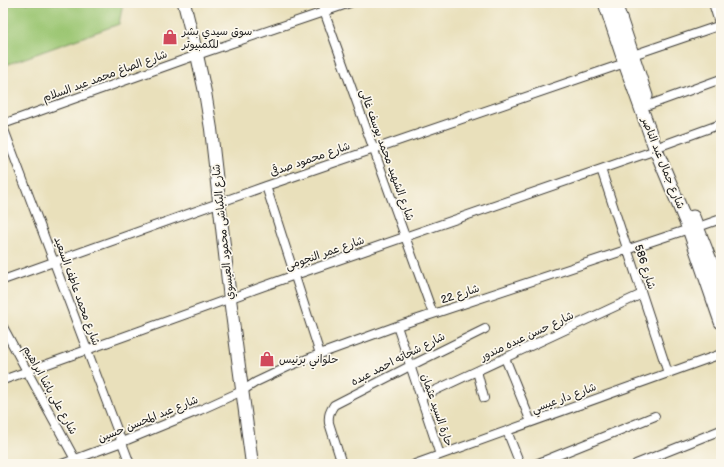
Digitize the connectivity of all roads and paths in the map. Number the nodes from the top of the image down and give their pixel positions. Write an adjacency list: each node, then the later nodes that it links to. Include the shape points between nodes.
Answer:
1 (184, 3): 9 (street, شارع البكباشى محمود العيسوي)
2 (321, 3): 7 (street, شارع الشهيد محمد يوسف غالى)
3 (350, 3): 7 (street, شارع الصاغ محمد عبد السلام)
4 (605, 3): 10 (main road, شارع جمال عبد الناصر)
5 (615, 3): 10 (main road, شارع جمال عبد الناصر)
6 (713, 3): 8 (street)
7 (324, 12): 9 (street, شارع الصاغ محمد عبد السلام); 16 (street, شارع الشهيد محمد يوسف غالى)
8 (721, 26): 10 (street, شارع محمود صدقى)
9 (197, 55): 14 (street, شارع الصاغ محمد عبد السلام); 19 (street, شارع البكباشى محمود العيسوي, via 212,129)
10 (627, 59): 12 (main road, شارع جمال عبد الناصر); 15 (main road, شارع جمال عبد الناصر); 16 (street, شارع محمود صدقى)
11 (721, 79): 12 (street)
12 (649, 105): 15 (main road, شارع جمال عبد الناصر)
13 (721, 124): 15 (street, شارع عمر النجومى)
14 (3, 126): 24 (street, شارع محمد عاطف السعيد)
15 (660, 148): 17 (street, شارع عمر النجومى); 21 (main road, شارع جمال عبد الناصر)
16 (374, 149): 18 (street, شارع محمود صدقى); 22 (street, شارع الشهيد محمد يوسف غالى)
17 (601, 169): 22 (street, شارع عمر النجومى); 23 (street, شارع 586)
18 (266, 186): 19 (street, شارع محمود صدقى); 25 (street)
19 (220, 203): 24 (street, شارع محمود صدقى); 29 (street, شارع البكباشى محمود العيسوي)
20 (721, 219): 21 (street, شارع 22)
21 (693, 228): 23 (street, شارع 22); 27 (main road, شارع جمال عبد الناصر); 31 (main road, شارع جمال عبد الناصر)
22 (405, 237): 25 (street, شارع عمر النجومى); 30 (street, شارع الشهيد محمد يوسف غالى)
23 (628, 250): 28 (street, شارع 586); 30 (street, شارع 22)
24 (54, 261): 26 (street, شارع محمود صدقى); 35 (street, شارع محمد عاطف السعيد)
25 (295, 276): 29 (street, شارع عمر النجومى); 36 (street)
26 (3, 280)
27 (721, 288)
28 (642, 294): 38 (street, شارع حسن عبده مندور); 42 (street, شارع 586)
29 (230, 299): 35 (street, شارع عمر النجومى); 44 (street, شارع البكباشى محمود العيسوي)
30 (433, 314): 32 (street, شارع 22)
31 (721, 322)
32 (396, 326): 36 (street, شارع 22); 39 (street, حارة السيد عثمان)
33 (3, 327): 41 (street, شارع على باشا ابراهيم)
34 (485, 329): 39 (street, شارع شحاته احمد عبده)
35 (87, 350): 41 (street, شارع عمر النجومى); 51 (street, شارع محمد عاطف السعيد)
36 (320, 354): 44 (street, شارع 22, via 256,382)
37 (721, 354): 42 (street, شارع دار عيسي)
38 (505, 358): 40 (street, شارع حسن عبده مندور); 48 (street)
39 (410, 366): 45 (street, حارة السيد عثمان); 57 (street, شارع شحاته احمد عبده, via 340,401 330,410 329,423)
40 (477, 371): 45 (street, شارع حسن عبده مندور); 46 (street)
41 (27, 372): 43 (street, شارع عمر النجومى); 53 (street, شارع على باشا ابراهيم)
42 (668, 373): 48 (street, شارع دار عيسي)
43 (3, 380)
44 (242, 391): 51 (street, شارع عبد المحسن حسين); 56 (street, شارع البكباشى محمود العيسوي)
45 (421, 398): 52 (street, حارة السيد عثمان)
46 (484, 398)
47 (655, 416): 60 (street)
48 (531, 422): 50 (street, شارع دار عيسي)
49 (721, 430): 61 (street)
50 (507, 431): 52 (street, شارع دار عيسي); 59 (street)
51 (122, 442): 53 (street, شارع عبد المحسن حسين); 55 (street, شارع محمد عاطف السعيد)
52 (440, 455): 58 (street, شارع دار عيسي)
53 (76, 462): 54 (street, شارع عبد المحسن حسين)
54 (62, 464)
55 (130, 464)
56 (252, 464)
57 (342, 464)
58 (415, 464)
59 (520, 464)
60 (536, 464)
61 (636, 464)

